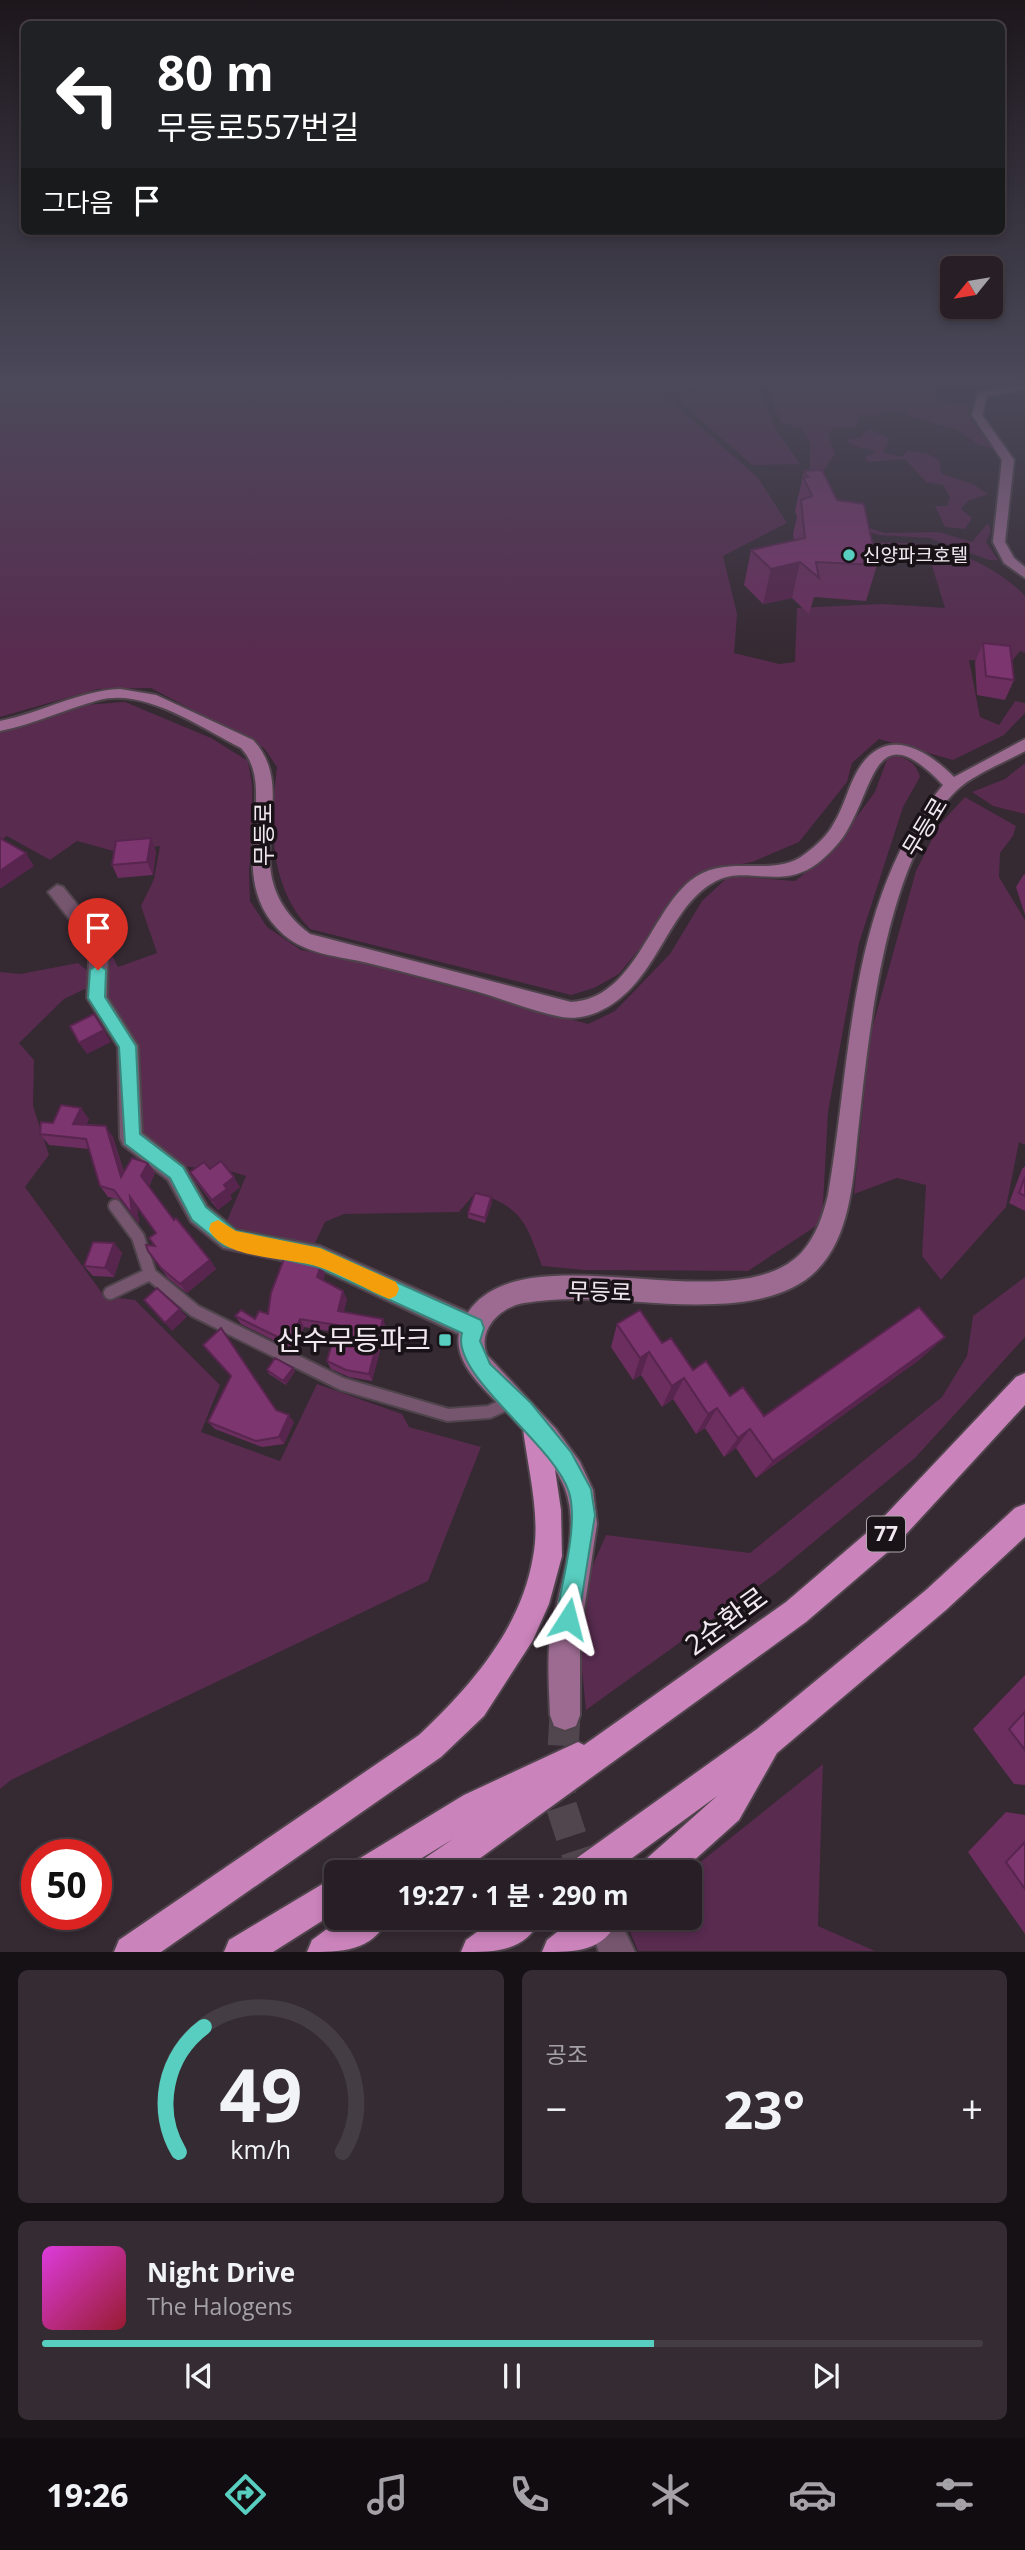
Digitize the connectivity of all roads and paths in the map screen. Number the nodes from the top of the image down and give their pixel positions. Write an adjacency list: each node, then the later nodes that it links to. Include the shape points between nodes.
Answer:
1 (1006, 475): 2 (main road, via 999,542)
2 (1025, 575)
3 (0, 726): 5 (main road, 무등로, via 42,717 99,695 120,694 151,698 247,744 260,756 266,774 261,822 264,892 273,913 305,940 565,1010 590,1007 612,994 640,968 681,906 710,876 732,870 786,870 807,863 840,829 879,753 900,748 915,754 936,767)
4 (1025, 744): 5 (main road)
5 (952, 785): 10 (main road, 무등로, via 936,799 921,823 900,873 865,996 838,1209 807,1264 758,1289 522,1292 482,1313)
6 (57, 892): 10 (street, via 99,943 97,998 128,1046 131,1138 176,1172 199,1214 231,1240 320,1257)
7 (115, 1206): 8 (lane, via 138,1237)
8 (150, 1274): 9 (lane); 12 (lane, via 195,1311 342,1384 448,1415 489,1412)
9 (110, 1293)
10 (474, 1328): 12 (main road, via 470,1342 476,1362)
11 (1025, 1386): 17 (highway, 2순환로 / 77, via 887,1534 796,1612)
12 (512, 1401): 13 (main road)
13 (536, 1429): 15 (main road, via 564,1460 579,1489 583,1515 565,1641); 26 (highway, via 548,1556 523,1630 473,1706 430,1746)
14 (1025, 1518): 16 (highway, via 936,1600)
15 (565, 1715)
16 (768, 1740): 20 (highway); 21 (highway, via 728,1809)
17 (617, 1741): 18 (highway, via 475,1805); 19 (highway, 2순환로 / 77)
18 (388, 1860)
19 (451, 1860)
20 (603, 1860)
21 (671, 1860)
22 (324, 1900): 27 (highway)
23 (354, 1930): 28 (highway)
24 (507, 1930): 29 (highway)
25 (610, 1936): 30 (highway)
26 (131, 1951)
27 (241, 1951)
28 (324, 1951)
29 (478, 1951)
30 (559, 1951)

